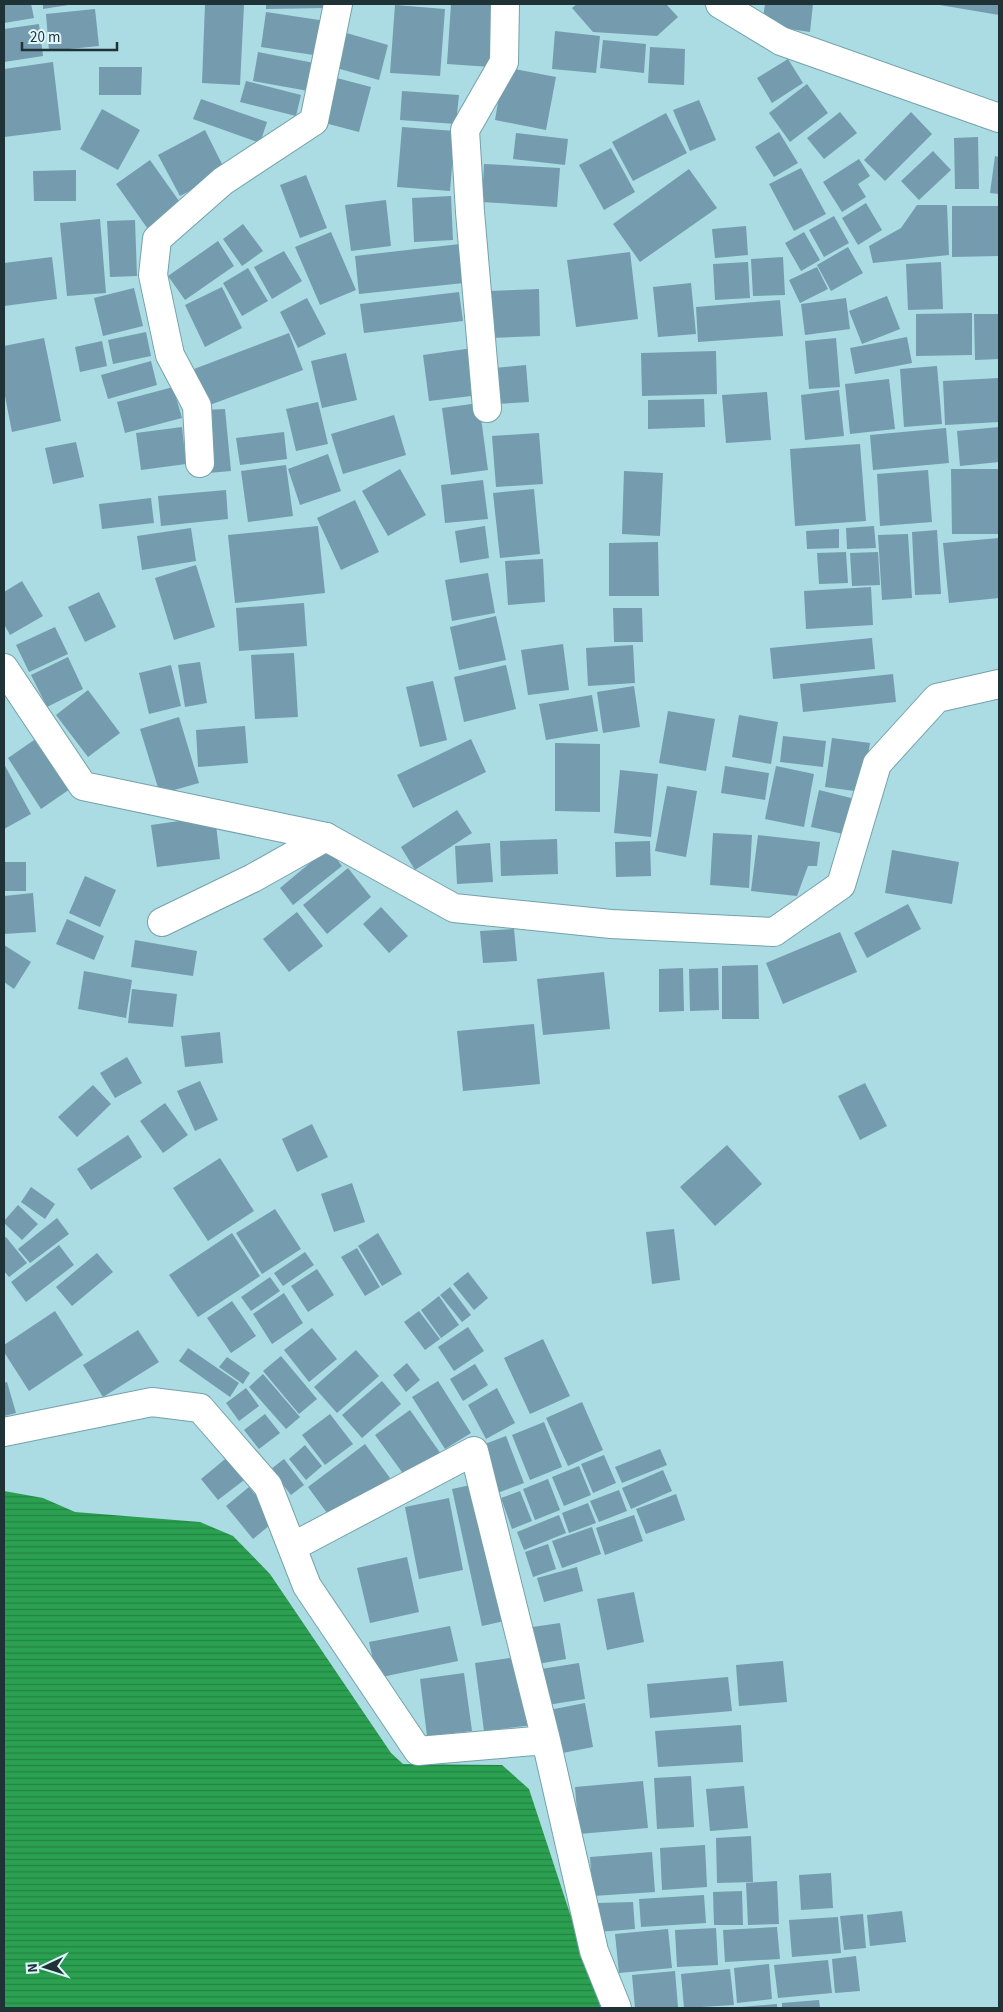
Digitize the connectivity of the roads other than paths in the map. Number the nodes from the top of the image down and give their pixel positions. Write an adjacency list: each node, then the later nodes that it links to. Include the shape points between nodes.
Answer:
1 (338, 4): 6 (street, via 314,121 223,181 157,239 153,275 170,355 196,406)
2 (505, 4): 5 (street, via 504,62 465,130)
3 (720, 4): 4 (street, via 781,41)
4 (999, 118)
5 (487, 408)
6 (200, 463)
7 (4, 668): 9 (street, via 83,786)
8 (999, 684): 9 (street, via 937,698 877,764 841,885 774,932 612,924 454,908)
9 (326, 837): 10 (street, via 253,878)
10 (162, 922)
11 (4, 1432): 12 (street, via 152,1402 200,1408 268,1486)
12 (292, 1547): 13 (street, via 307,1586 418,1751); 13 (street, via 474,1451)
13 (546, 1740): 14 (street, via 594,1951)
14 (617, 2008)

